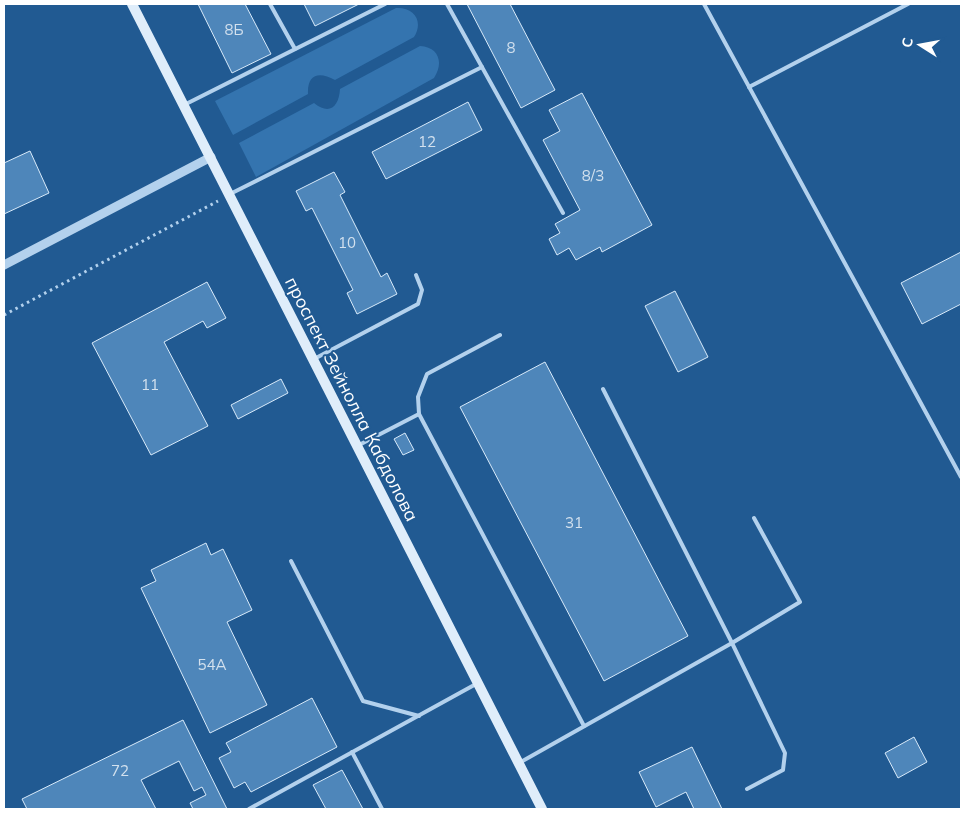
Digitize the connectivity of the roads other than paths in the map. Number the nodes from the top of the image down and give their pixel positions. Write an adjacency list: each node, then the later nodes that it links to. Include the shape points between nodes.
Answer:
1 (132, 4): 10 (main road, проспект Зейнолла Кабдолова)
2 (270, 4): 7 (lane)
3 (385, 4): 7 (lane)
4 (446, 4): 8 (lane)
5 (704, 4): 9 (lane)
6 (908, 4): 9 (lane)
7 (295, 49): 10 (lane)
8 (482, 67): 12 (lane); 13 (lane)
9 (749, 86): 21 (lane)
10 (184, 105): 11 (main road, проспект Зейнолла Кабдолова)
11 (211, 157): 12 (main road, проспект Зейнолла Кабдолова); 14 (street)
12 (230, 194): 17 (main road, проспект Зейнолла Кабдолова)
13 (563, 213)
14 (4, 265)
15 (416, 275): 17 (lane, via 422,290 418,304)
16 (500, 335): 19 (lane, via 427,374 418,397)
17 (314, 359): 20 (main road, проспект Зейнолла Кабдолова)
18 (603, 389): 24 (lane)
19 (419, 414): 20 (lane); 27 (lane)
20 (358, 446): 25 (main road, проспект Зейнолла Кабдолова)
21 (961, 477)
22 (754, 518): 24 (lane, via 800,602)
23 (291, 561): 26 (lane, via 363,701)
24 (732, 643): 27 (lane); 30 (lane, via 785,753 783,770)
25 (478, 683): 26 (lane); 29 (main road, проспект Зейнолла Кабдолова)
26 (419, 716): 28 (lane)
27 (584, 726): 29 (lane)
28 (352, 752): 31 (lane); 32 (lane)
29 (519, 763): 33 (main road, проспект Зейнолла Кабдолова)
30 (747, 790)
31 (249, 809)
32 (382, 809)
33 (542, 809)

